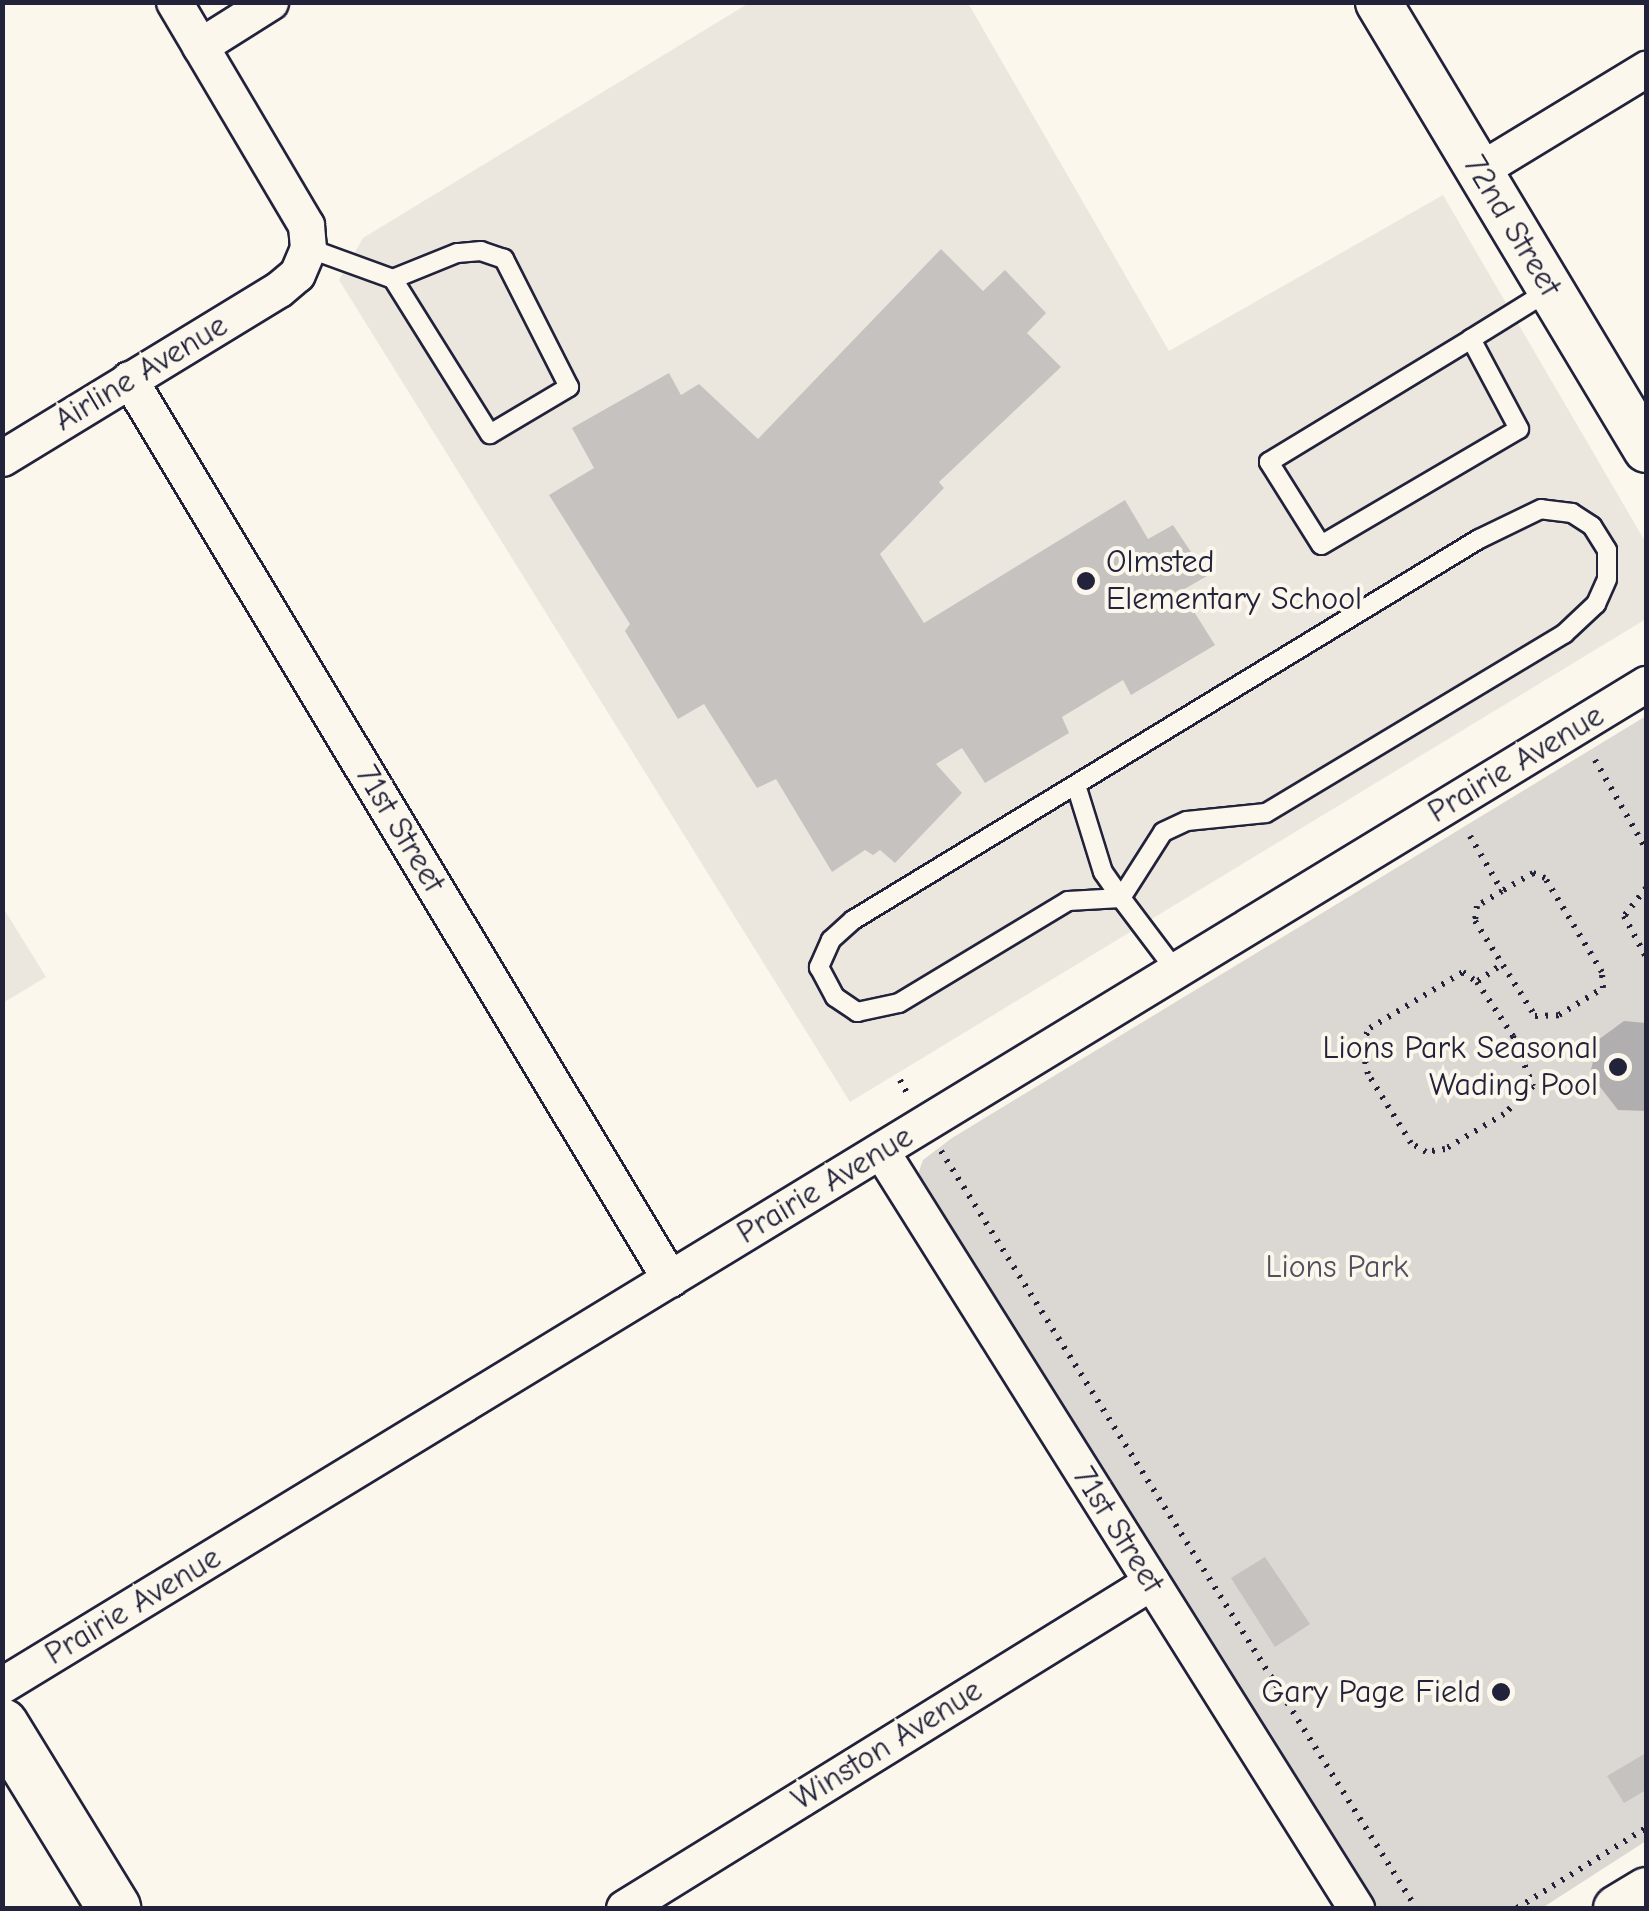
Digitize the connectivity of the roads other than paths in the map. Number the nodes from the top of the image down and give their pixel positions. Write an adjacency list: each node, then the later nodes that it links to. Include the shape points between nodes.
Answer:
1 (174, 2): 4 (street)
2 (270, 2): 4 (street)
3 (1378, 2): 6 (street, 72nd Street)
4 (200, 46): 7 (street, via 306,226)
5 (1646, 69): 6 (street)
6 (1478, 171): 9 (street, 72nd Street)
7 (308, 248): 8 (lane); 11 (street, Airline Avenue, via 297,274 279,288)
8 (393, 279): 8 (lane, via 490,434 569,387 504,259 457,252)
9 (1550, 290): 10 (lane); 12 (street, 72nd Street)
10 (1471, 339): 10 (lane, via 1269,462 1321,545 1519,429)
11 (129, 380): 13 (street, Airline Avenue); 19 (street, 71st Street)
12 (1646, 448)
13 (2, 458)
14 (1646, 684): 17 (street, Prairie Avenue)
15 (1076, 785): 16 (lane, via 1103,872); 16 (lane, via 854,920 830,940 819,966 835,996 857,1012 899,1004 1068,901); 16 (lane, via 1479,539 1542,509 1572,513 1592,526 1608,550 1608,579 1596,604 1564,634 1266,812 1187,821 1164,832)
16 (1121, 898): 17 (lane)
17 (1176, 971): 18 (street, Prairie Avenue)
18 (881, 1151): 19 (street, Prairie Avenue); 20 (street, 71st Street)
19 (670, 1279): 21 (street, Prairie Avenue)
20 (1151, 1582): 25 (street, Winston Avenue); 26 (street, 71st Street)
21 (2, 1686)
22 (2, 1725): 24 (main road)
23 (1646, 1890): 27 (street)
24 (114, 1908)
25 (624, 1908)
26 (1356, 1908)
27 (1616, 1908)

